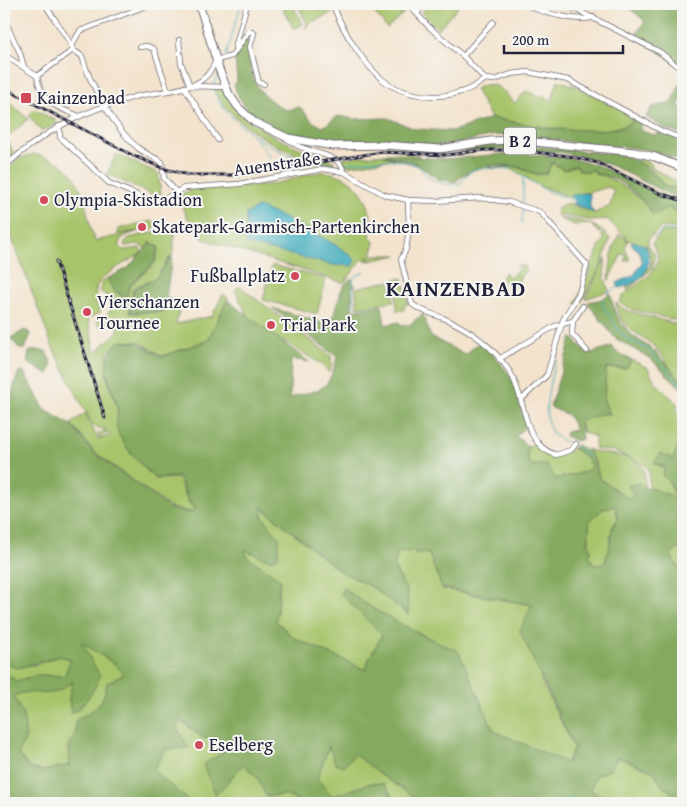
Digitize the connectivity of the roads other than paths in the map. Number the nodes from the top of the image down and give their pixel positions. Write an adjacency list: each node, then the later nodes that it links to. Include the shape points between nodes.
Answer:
1 (45, 4): 16 (street)
2 (150, 4): 16 (street, via 80,32)
3 (199, 4): 21 (main road, B 2)
4 (247, 4): 19 (street)
5 (333, 4): 26 (street, via 362,56 379,76 395,87 422,95 444,95 464,91)
6 (408, 4): 10 (street)
7 (426, 4): 10 (street)
8 (568, 5): 11 (street)
9 (528, 6): 11 (street, via 556,17 585,20)
10 (417, 13): 20 (street, via 429,28)
11 (593, 17): 24 (street, via 660,52)
12 (4, 20): 17 (street)
13 (493, 22): 20 (street)
14 (179, 40): 28 (street, via 181,63)
15 (140, 47): 31 (street, via 154,49)
16 (72, 48): 25 (street); 32 (street, via 82,56)
17 (20, 53): 22 (street); 23 (street)
18 (4, 55): 22 (street)
19 (231, 56): 21 (street); 27 (street, via 246,33 254,33 250,47 253,64 259,83)
20 (463, 56): 26 (street)
21 (218, 59): 28 (street, via 206,77); 30 (main road, B 2)
22 (13, 60): 23 (street)
23 (24, 67): 25 (street)
24 (683, 71)
25 (37, 76): 33 (street, via 46,100)
26 (485, 79): 37 (street, via 496,80 522,72 562,78)
27 (264, 84)
28 (190, 86): 29 (street); 30 (street)
29 (184, 87): 31 (street); 36 (street)
30 (226, 87): 35 (main road, B 2, via 238,107 261,126)
31 (168, 89): 32 (street)
32 (106, 106): 33 (street); 41 (street, via 124,133 162,162 164,178)
33 (79, 116): 34 (street)
34 (59, 126): 38 (street, via 42,135); 41 (street, Auenstraße, via 60,137 109,183 150,201)
35 (288, 138): 39 (main road, B 2, via 333,146 440,148 514,140 636,152); 40 (street, via 294,145 339,162)
36 (218, 140)
37 (683, 140)
38 (4, 167)
39 (683, 168)
40 (343, 170): 41 (street, Auenstraße, via 323,169 239,184 184,188); 42 (street, Auenstraße, via 385,195)
41 (177, 194)
42 (408, 200): 45 (street, Auenstraße, via 428,202 480,198 509,202 540,212 588,265 579,293); 47 (street, via 409,229 401,260 412,304 464,329 485,343)
43 (583, 306): 44 (street)
44 (572, 322): 45 (street); 46 (street, via 572,334)
45 (563, 324): 47 (street, via 534,337); 48 (street, via 547,375)
46 (587, 351)
47 (499, 359): 48 (street, via 510,372)
48 (522, 399): 49 (street, via 528,426 543,448 556,455)
49 (575, 445)

